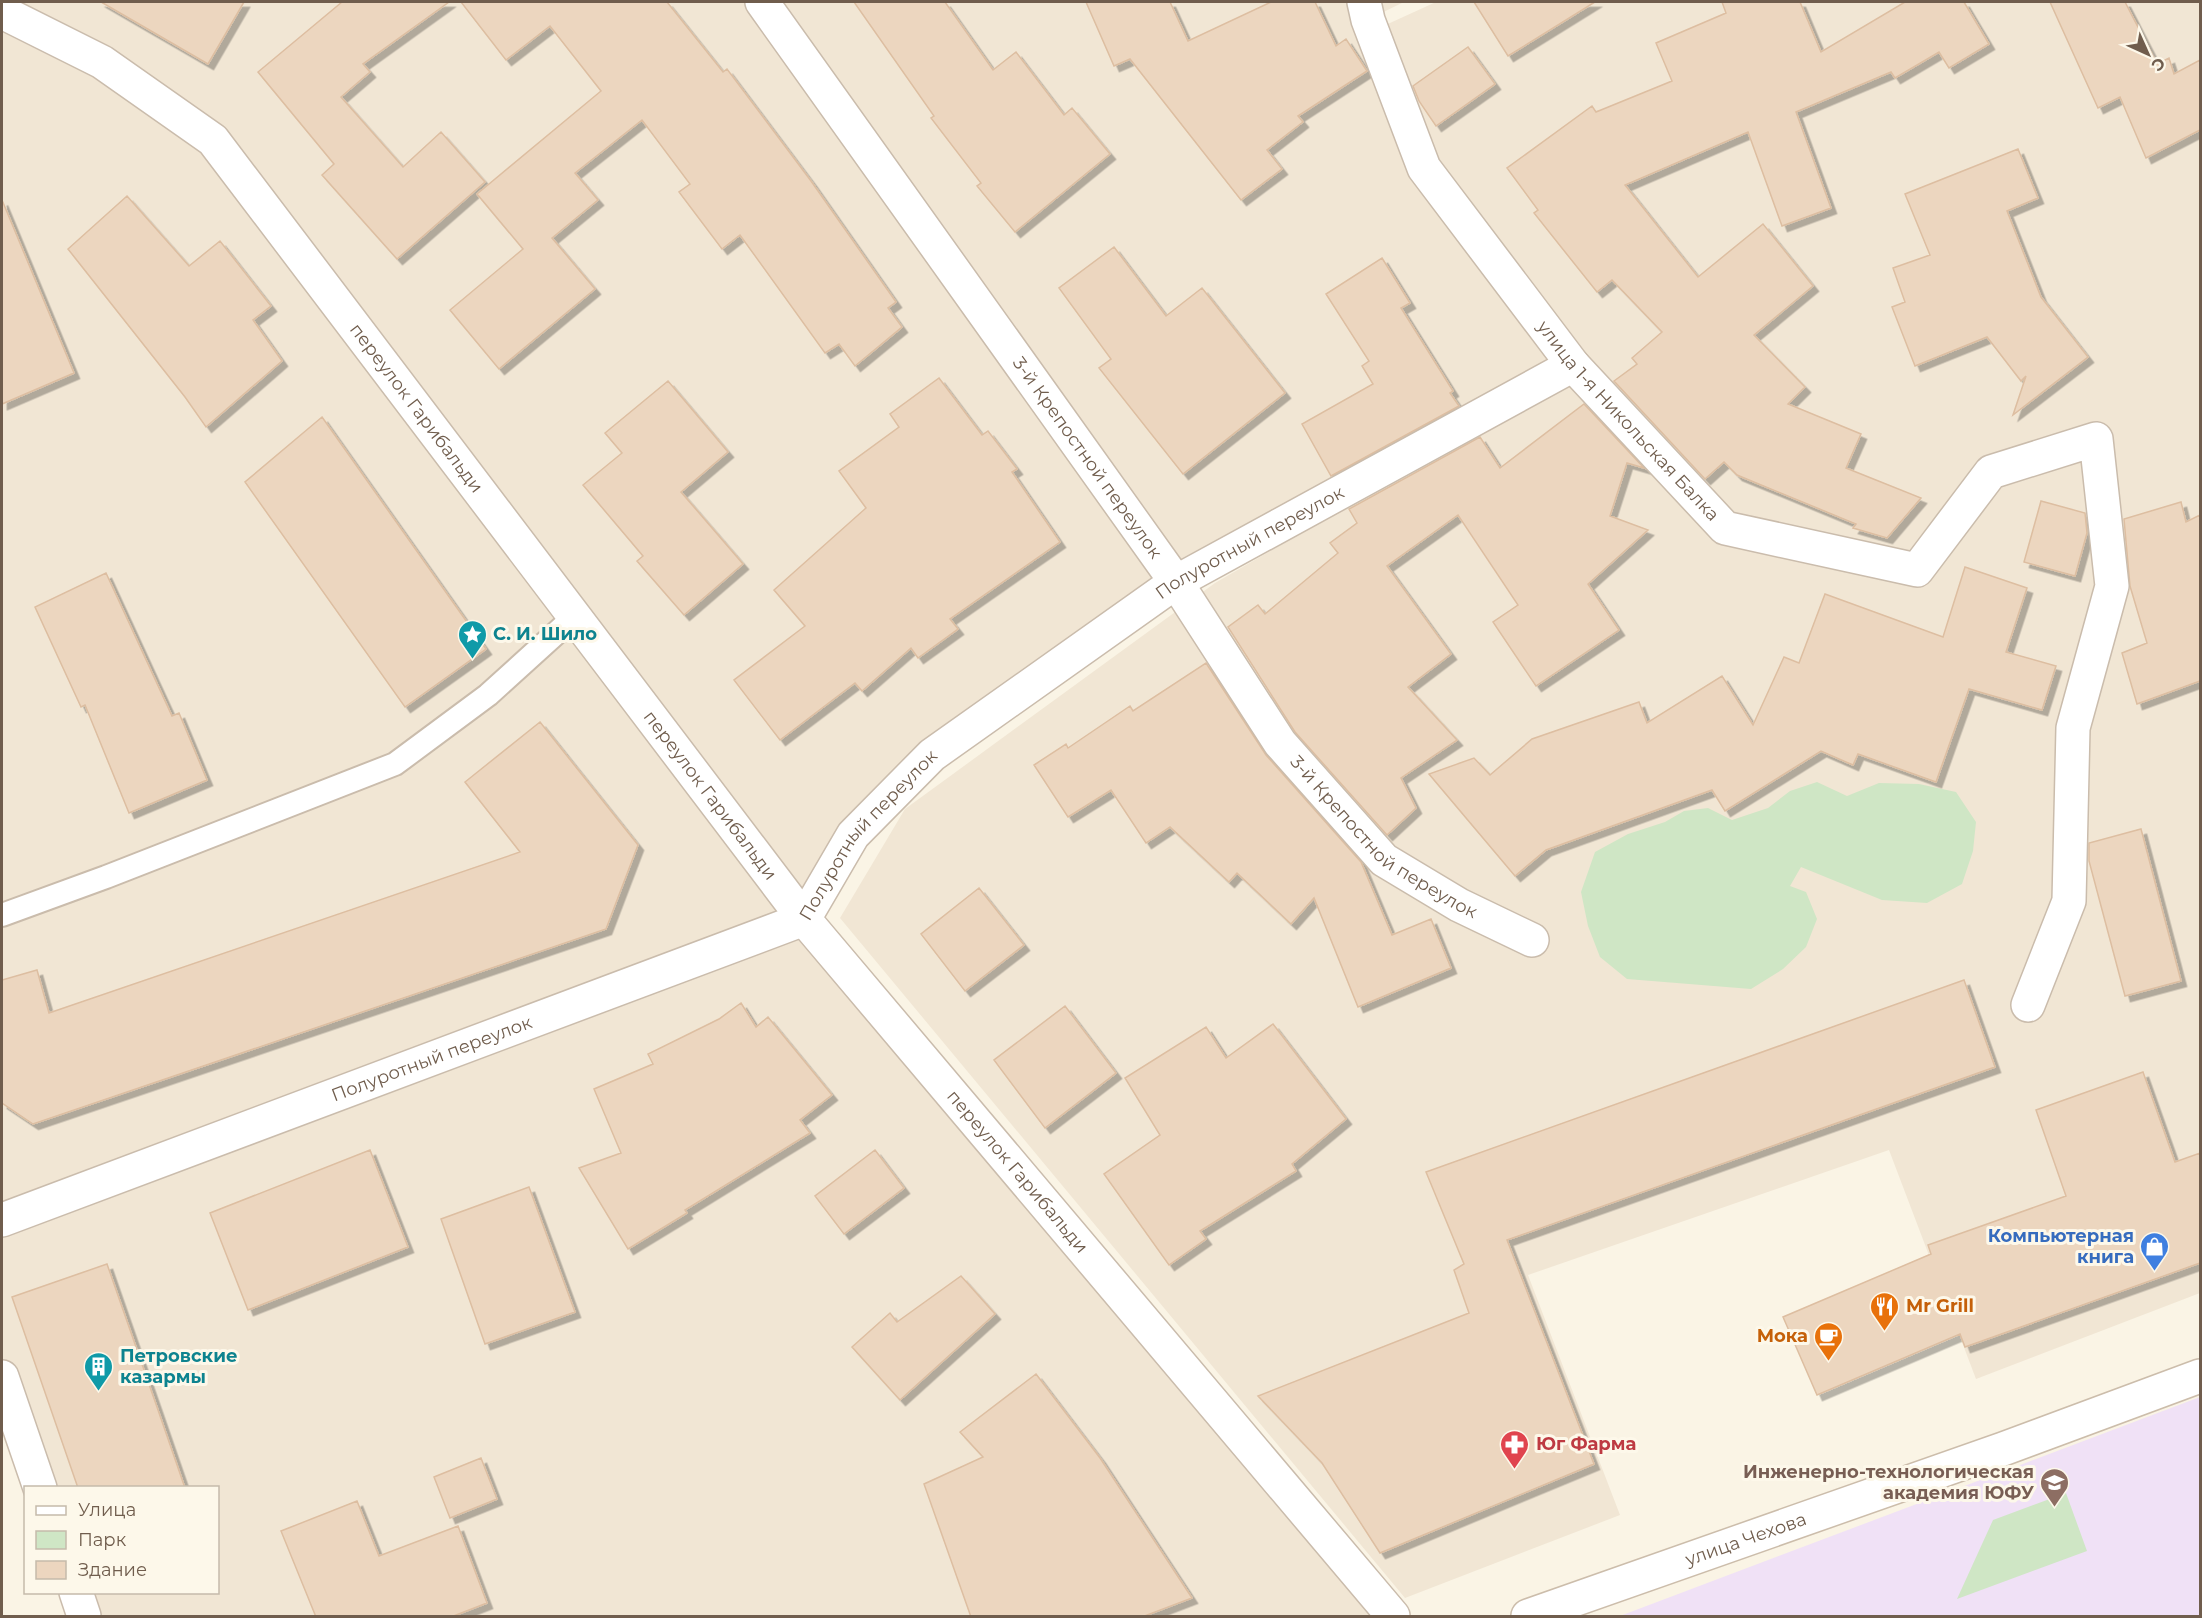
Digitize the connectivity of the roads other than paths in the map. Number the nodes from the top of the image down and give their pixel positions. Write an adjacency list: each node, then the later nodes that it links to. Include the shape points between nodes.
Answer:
1 (762, 2): 5 (street, 3-й Крепостной переулок)
2 (1364, 2): 4 (street, улица 1-я Никольская Балка, via 1424,168)
3 (2, 12): 6 (street, переулок Гарибальди, via 102,62 213,140)
4 (1573, 365): 5 (street, Полуротный переулок); 10 (street, улица 1-я Никольская Балка, via 1725,528 1917,570 1991,472 2096,439 2112,586 2073,728 2069,901)
5 (1176, 582): 8 (street, Полуротный переулок, via 932,756 853,835); 9 (street, 3-й Крепостной переулок, via 1280,742 1384,860 1459,905)
6 (574, 617): 7 (lane, via 488,695 395,764); 8 (street, переулок Гарибальди)
7 (2, 915)
8 (804, 919): 11 (street, Полуротный переулок); 17 (street, переулок Гарибальди)
9 (1532, 940)
10 (2028, 1005)
11 (2, 1220)
12 (2200, 1376): 18 (street, улица Чехова)
13 (2, 1377): 14 (street)
14 (39, 1486)
15 (76, 1594): 16 (street)
16 (84, 1617)
17 (1393, 1617)
18 (1528, 1617)

